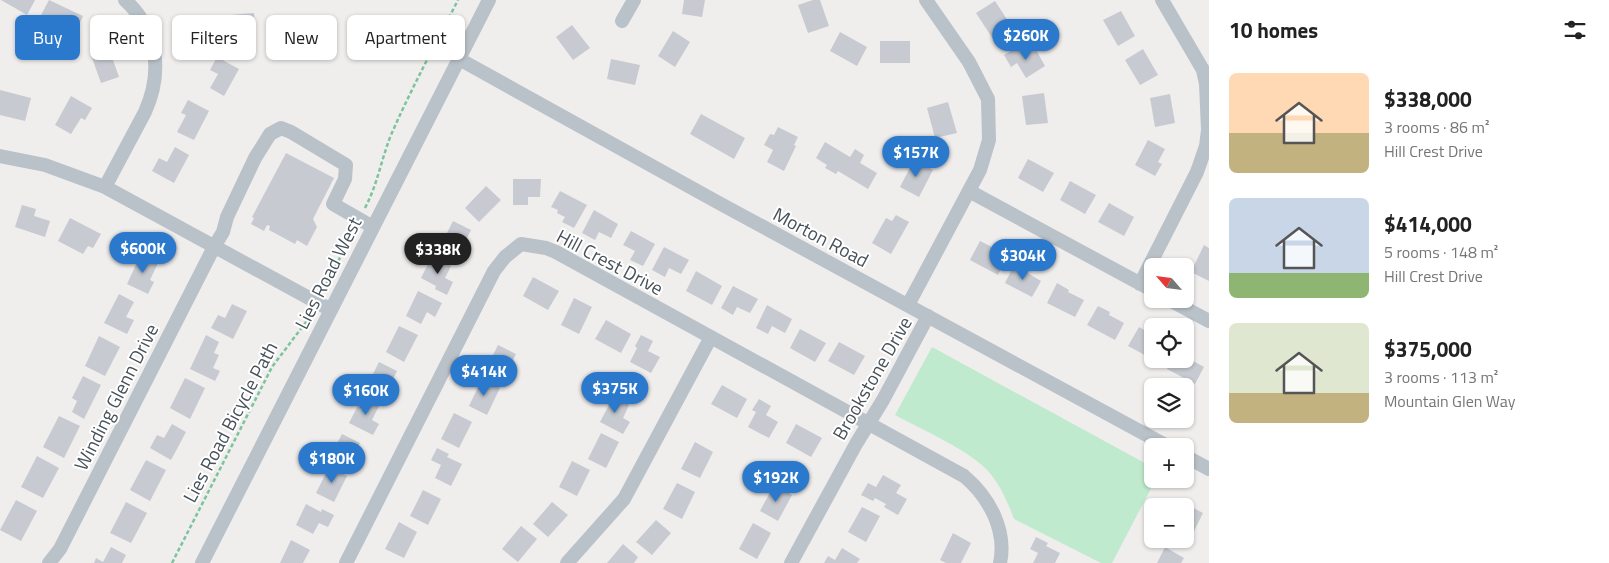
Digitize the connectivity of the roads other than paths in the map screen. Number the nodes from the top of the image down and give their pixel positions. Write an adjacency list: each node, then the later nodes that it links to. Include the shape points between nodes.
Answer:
1 (125, 0): 10 (street, via 153,40 155,79 151,100)
2 (489, 0): 7 (street, Lies Road West)
3 (634, 0): 6 (street)
4 (926, 0): 11 (street, via 969,62 988,99 989,140 980,170)
5 (1162, 0): 14 (street, via 1203,70 1208,130 1197,172)
6 (622, 21)
7 (465, 48)
8 (459, 60): 12 (street, Lies Road West); 16 (street, Morton Road)
9 (0, 156): 10 (street, via 45,165)
10 (105, 187): 13 (street)
11 (968, 191): 14 (street); 16 (street)
12 (373, 227): 13 (street, Winding Glenn Drive, via 333,204 345,179 346,165 281,128 270,134 255,158); 18 (street, Lies Road West)
13 (214, 247): 18 (street); 26 (street, Winding Glenn Drive, via 60,549)
14 (1140, 284): 15 (street)
15 (1144, 286)
16 (908, 305): 19 (street, Morton Road)
17 (1185, 308): 20 (street)
18 (331, 310): 27 (street, Lies Road West)
19 (928, 316): 22 (street, Brookstone Drive); 23 (street, Morton Road)
20 (1209, 321)
21 (711, 338): 22 (street, Hill Crest Drive); 28 (street, Hill Crest Drive, via 556,252 521,244 494,271); 29 (street, via 624,499)
22 (869, 423): 30 (street, Brookstone Drive); 31 (street, Hill Crest Drive, via 972,482 998,521)
23 (1152, 438)
24 (1194, 461): 25 (street)
25 (1209, 469)
26 (49, 563)
27 (202, 563)
28 (346, 563)
29 (566, 563)
30 (791, 563)
31 (1000, 563)

